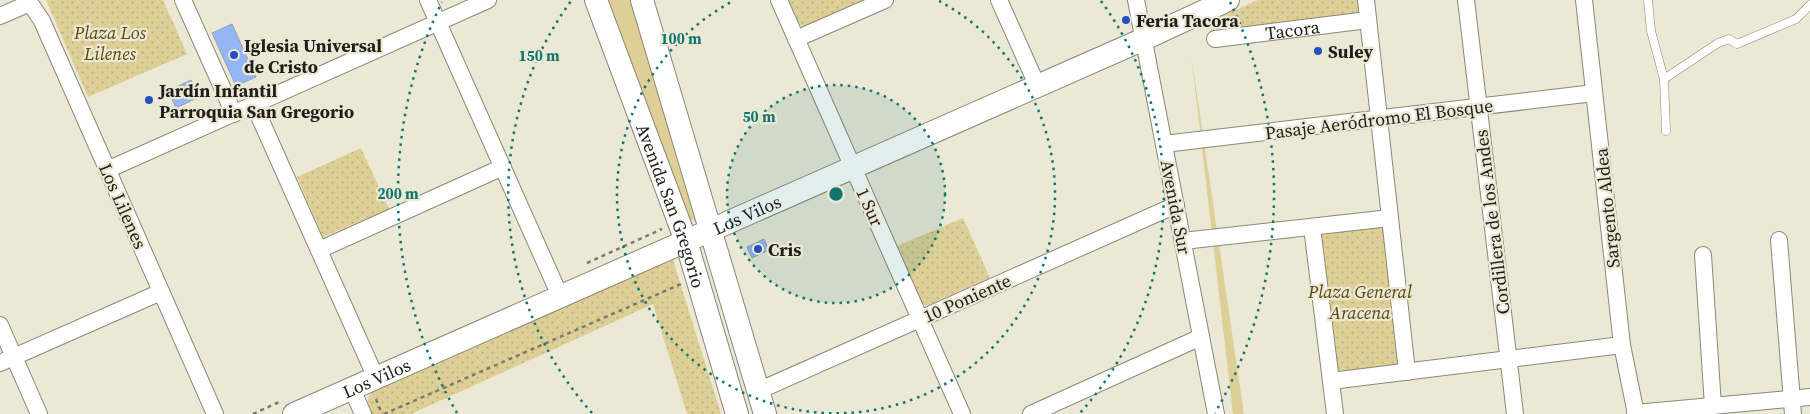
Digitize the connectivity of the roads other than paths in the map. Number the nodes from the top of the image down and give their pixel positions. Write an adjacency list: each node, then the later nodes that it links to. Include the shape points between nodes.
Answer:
1 (183, 0): 28 (street)
2 (428, 0): 19 (street)
3 (488, 0): 19 (street)
4 (596, 0): 39 (street, Avenida San Gregorio)
5 (642, 0): 38 (street, Avenida San Gregorio)
6 (779, 0): 20 (street, 1 Sur)
7 (885, 0): 20 (street)
8 (999, 0): 24 (street)
9 (1136, 0): 21 (street, Avenida Sur)
10 (1228, 0): 21 (street)
11 (1366, 0): 18 (street)
12 (1466, 0): 27 (street, Cordillera de los Andes)
13 (1584, 0): 25 (street, Sargento Aldea)
14 (1648, 0): 23 (lane, via 1651,31)
15 (29, 1): 17 (street); 34 (street, Los Lilenes, via 42,21)
16 (1810, 5): 23 (lane, via 1796,19 1738,44 1729,39 1718,43)
17 (3, 10)
18 (1368, 20): 22 (street, Tacora); 29 (street)
19 (438, 22): 26 (street); 33 (street)
20 (796, 39): 32 (street, 1 Sur)
21 (1144, 39): 24 (street, Los Vilos); 31 (street, Avenida Sur)
22 (1214, 39)
23 (1664, 79): 30 (lane)
24 (1037, 85): 32 (street, Los Vilos)
25 (1594, 93): 27 (street, Pasaje Aeródromo El Bosque); 49 (street, Sargento Aldea)
26 (254, 105): 28 (street); 42 (street)
27 (1479, 107): 29 (street, Pasaje Aeródromo El Bosque); 51 (street, Cordillera de los Andes)
28 (234, 114): 34 (street)
29 (1379, 118): 31 (street, Pasaje Aeródromo El Bosque); 36 (street)
30 (1666, 131)
31 (1164, 144): 35 (street, Avenida Sur)
32 (853, 167): 38 (street, Los Vilos); 46 (street, 1 Sur)
33 (503, 168): 42 (street); 45 (street)
34 (107, 170): 44 (street, Los Lilenes)
35 (1176, 205): 41 (street, Avenida Sur); 46 (street, 10 Poniente)
36 (1390, 218): 37 (street); 52 (street)
37 (1312, 227): 41 (street); 54 (street)
38 (710, 230): 39 (street, Los Vilos); 56 (street, Avenida San Gregorio)
39 (686, 240): 45 (street, Los Vilos); 65 (street, Avenida San Gregorio)
40 (1778, 240): 59 (street)
41 (1183, 241): 48 (street, Avenida Sur)
42 (319, 250): 53 (street)
43 (1703, 255): 58 (street)
44 (161, 292): 50 (street); 62 (street, Los Lilenes)
45 (560, 296): 53 (street, Los Vilos)
46 (920, 319): 56 (street, 10 Poniente); 67 (street, 1 Sur)
47 (0, 327): 50 (street)
48 (1201, 337): 68 (street); 69 (street, Avenida Sur)
49 (1622, 345): 51 (street); 60 (street, Sargento Aldea)
50 (7, 360): 61 (street)
51 (1508, 360): 52 (street); 71 (street, Cordillera de los Andes)
52 (1407, 372): 54 (street)
53 (376, 378): 55 (street, Los Vilos)
54 (1331, 382): 70 (street)
55 (352, 389): 63 (street, Los Vilos); 64 (street)
56 (758, 391): 66 (street, Avenida San Gregorio)
57 (1810, 397): 59 (street)
58 (1713, 406): 59 (street); 60 (street)
59 (1793, 406)
60 (1636, 413)
61 (39, 414)
62 (215, 414)
63 (294, 414)
64 (363, 414)
65 (737, 414)
66 (765, 414)
67 (962, 414)
68 (1031, 414)
69 (1216, 414)
70 (1335, 414)
71 (1515, 414)

